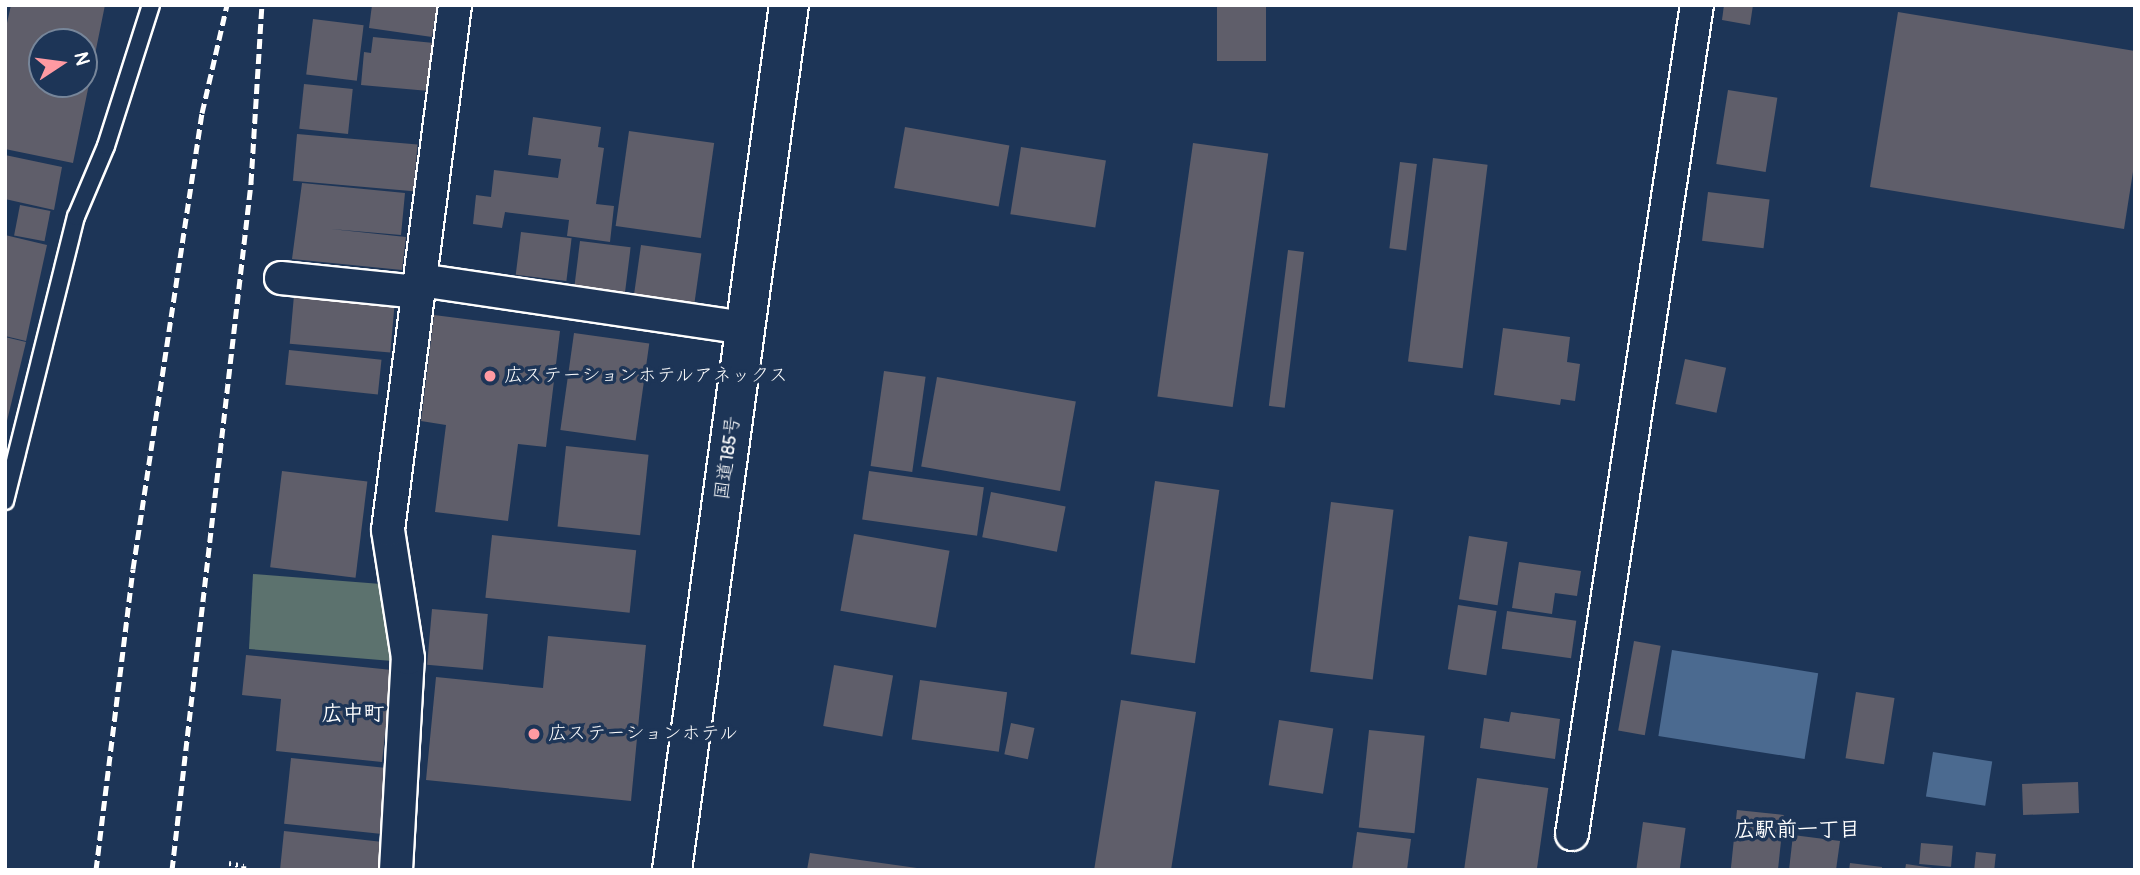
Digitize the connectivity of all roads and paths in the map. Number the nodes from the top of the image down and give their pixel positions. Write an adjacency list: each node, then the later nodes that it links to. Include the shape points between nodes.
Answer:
1 (150, 5): 8 (lane, via 106,146 76,217)
2 (455, 5): 6 (street)
3 (789, 5): 7 (highway, 国道185号)
4 (1697, 5): 9 (street)
5 (281, 278): 6 (street)
6 (420, 286): 7 (street); 12 (street, via 388,530 408,658)
7 (746, 328): 13 (highway, 国道185号)
8 (5, 501)
9 (1572, 834)
10 (228, 870): 11 (path, via 229,863 244,866)
11 (244, 870)
12 (396, 870)
13 (672, 870)

